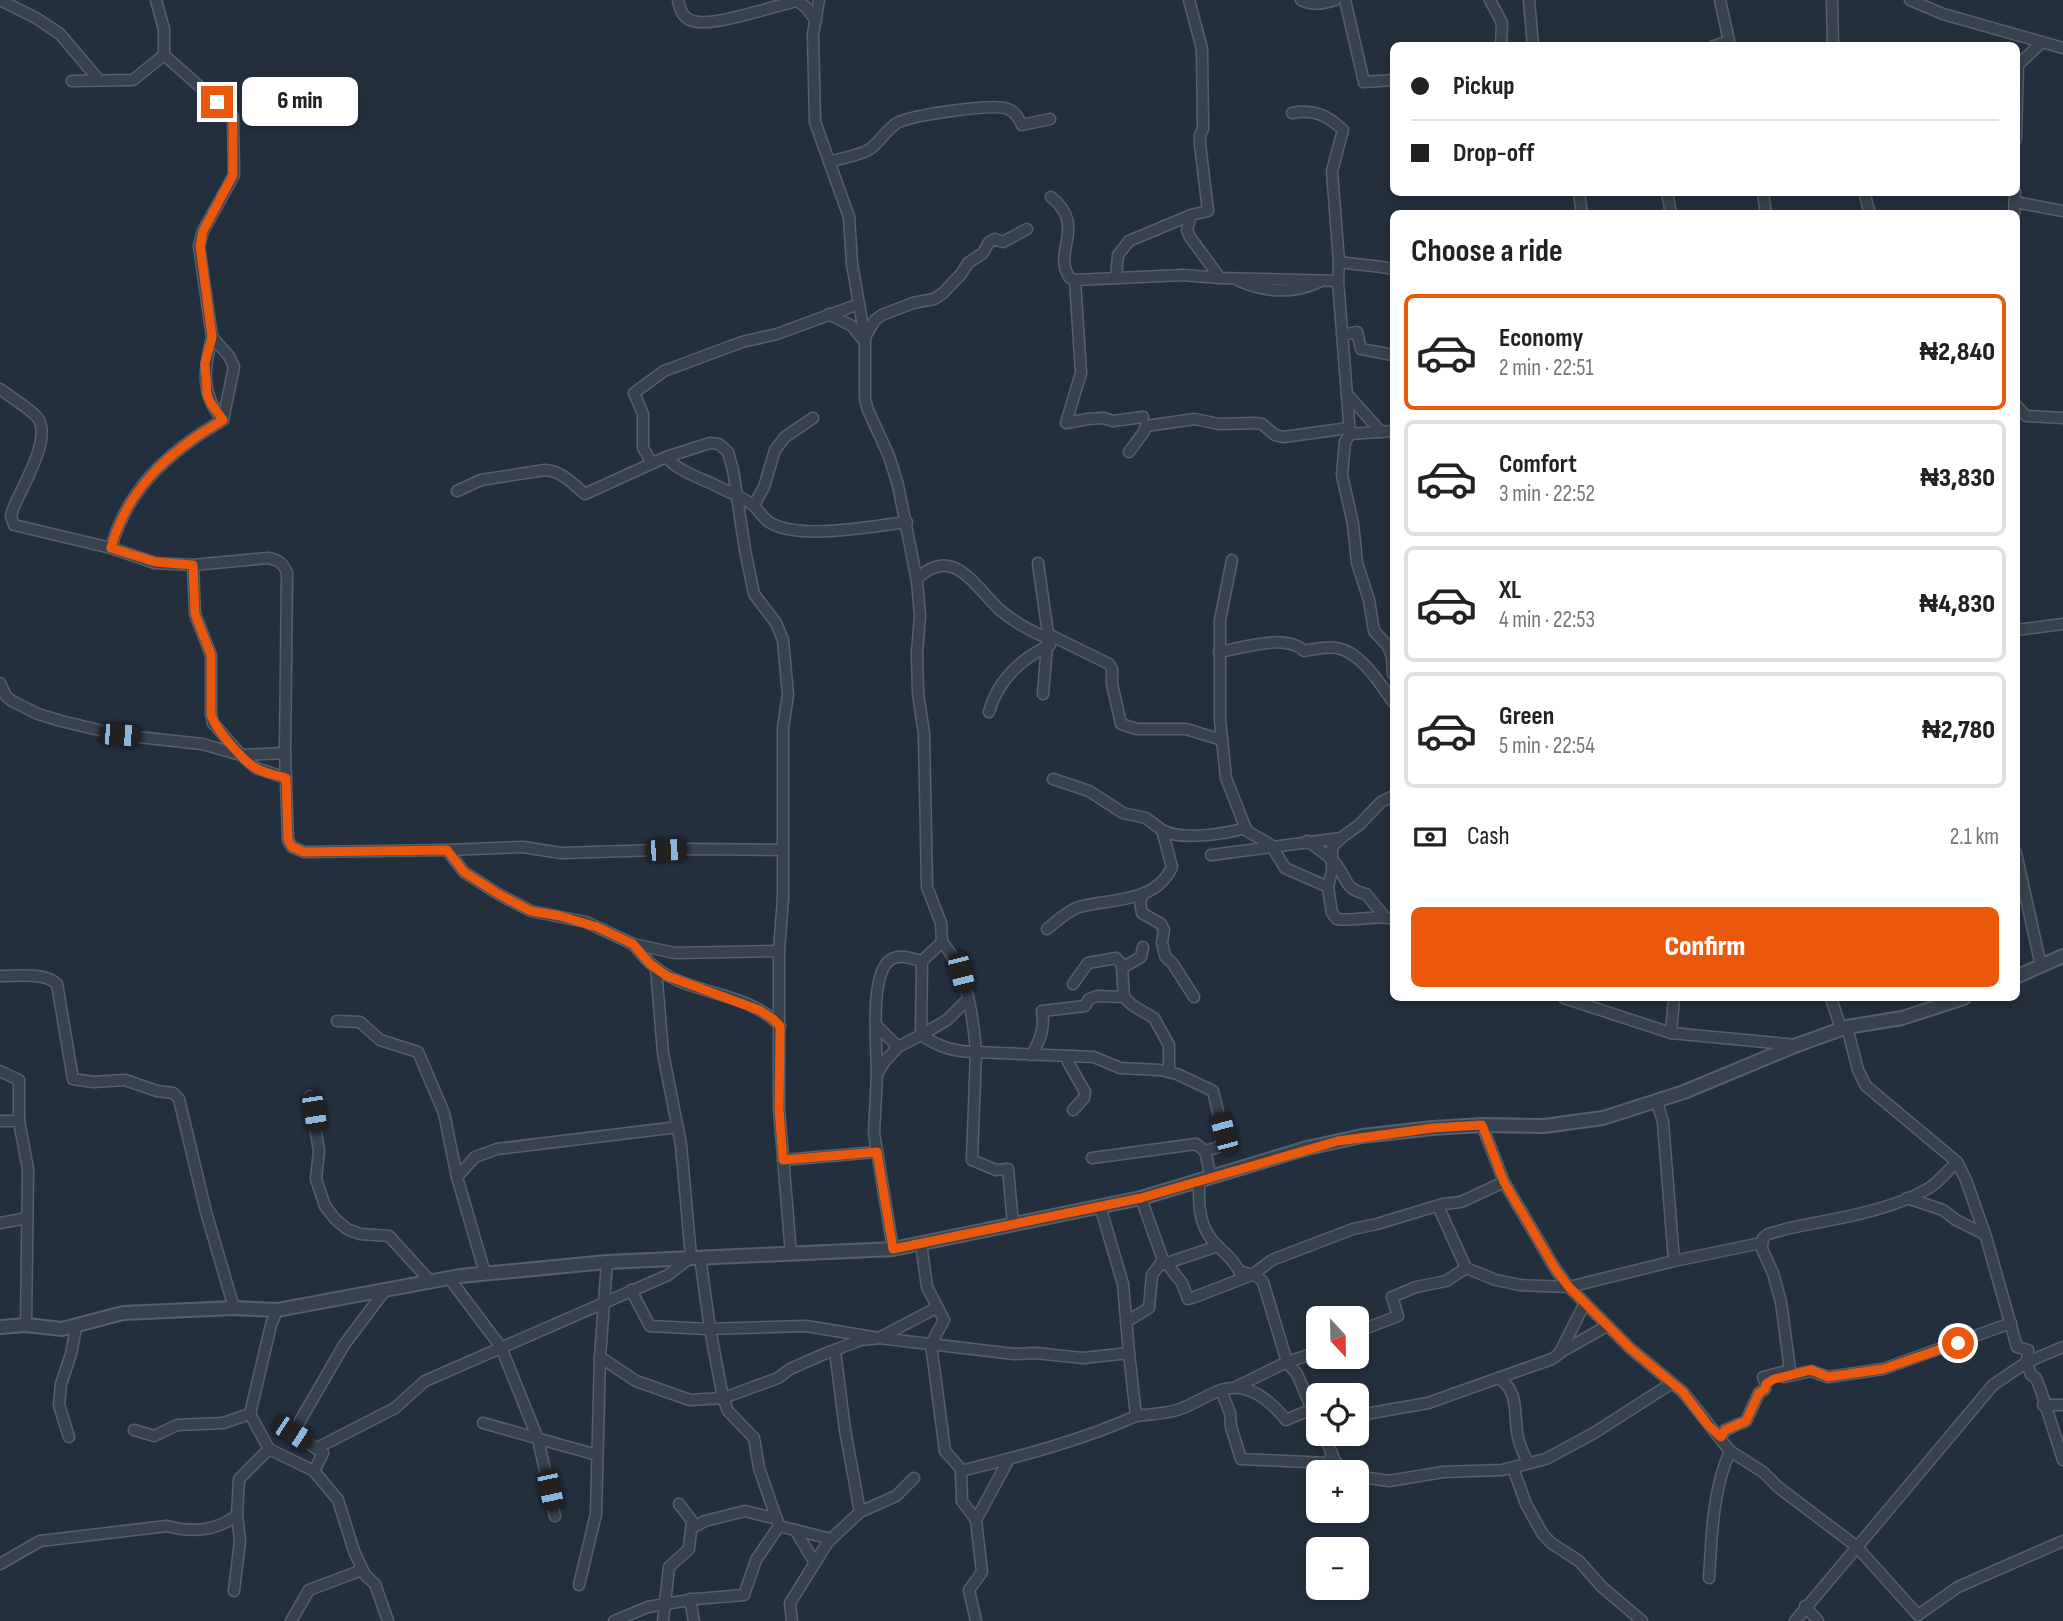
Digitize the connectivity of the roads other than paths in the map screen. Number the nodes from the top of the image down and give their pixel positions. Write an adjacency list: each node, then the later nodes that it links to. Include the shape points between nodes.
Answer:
1 (0, 0): 23 (street, via 60,34)
2 (156, 0): 21 (street, via 164,29)
3 (678, 0): 14 (street, via 690,20 702,22 797,1)
4 (819, 0): 14 (street)
5 (1189, 0): 32 (street, via 1202,49 1200,144 1208,211)
6 (1301, 0): 7 (street, via 1311,5)
7 (1335, 0)
8 (1345, 0): 24 (street, via 1364,82)
9 (1490, 0): 15 (street, via 1502,23)
10 (1529, 0): 16 (street)
11 (1720, 0): 17 (street)
12 (1832, 0): 18 (street)
13 (1910, 0): 19 (street)
14 (816, 21): 28 (street, via 815,122)
15 (1501, 42)
16 (1533, 42)
17 (1730, 42)
18 (1833, 42)
19 (2042, 42): 20 (street); 22 (street)
20 (2063, 48)
21 (164, 55): 23 (street, via 133,80); 43 (street, via 233,116 233,175 203,231 200,246)
22 (2020, 63)
23 (98, 79): 25 (street)
24 (1390, 80)
25 (72, 81)
26 (1292, 113): 34 (street, via 1309,110 1343,130 1332,171)
27 (1051, 119): 28 (street, via 1022,125 1016,114 993,107 909,119 892,127 868,151)
28 (829, 162): 40 (street, via 849,217)
29 (1051, 197): 38 (street, via 1068,217 1065,265 1066,273)
30 (2015, 197): 31 (street)
31 (2063, 211)
32 (1191, 215): 36 (street, via 1123,246); 37 (street, via 1190,237)
33 (1027, 229): 44 (street, via 1003,242 989,242 934,299 882,315)
34 (1339, 262): 35 (street); 39 (street)
35 (1390, 268)
36 (1116, 278): 37 (street); 38 (street)
37 (1220, 278): 39 (street)
38 (1075, 280): 49 (street, via 1081,373 1066,423)
39 (1338, 281): 42 (street)
40 (859, 304): 41 (street); 44 (street)
41 (829, 314): 44 (street, via 852,326); 58 (street, via 664,371 634,393 643,414 643,448)
42 (1342, 335): 45 (street, via 1357,332 1361,349); 47 (street)
43 (212, 337): 52 (street, via 205,363 207,394); 52 (street, via 234,367)
44 (865, 340): 62 (street, via 865,399 889,456)
45 (1390, 354)
46 (0, 390): 63 (street, via 37,417 43,430 37,456 13,509 14,525)
47 (1347, 394): 53 (street); 55 (street)
48 (2020, 409): 51 (street, via 2026,416)
49 (1143, 417)
50 (813, 418): 61 (street, via 785,437 775,450)
51 (2063, 418)
52 (223, 420): 63 (street, via 174,452 143,482 122,517)
53 (1349, 431): 55 (street); 56 (street, via 1283,437 1255,423 1195,419 1153,423 1146,425); 72 (street, via 1342,475 1357,563 1374,631)
54 (1390, 431): 55 (street)
55 (1381, 432)
56 (1129, 452)
57 (666, 457): 58 (street); 60 (street, via 676,468); 60 (street, via 719,443 728,452)
58 (652, 463): 59 (street, via 585,494 555,471 545,470 481,481)
59 (457, 491)
60 (737, 496): 61 (street); 91 (street, via 754,594 776,623 785,655 788,695 783,728)
61 (754, 505): 62 (street, via 768,521 801,531)
62 (907, 522): 67 (street)
63 (111, 548): 66 (street, via 155,562)
64 (1232, 560): 71 (street)
65 (1038, 563): 70 (street)
66 (193, 565): 78 (street, via 268,558 284,565); 79 (street, via 195,614 211,655 213,723)
67 (917, 579): 70 (street, via 935,567 954,567 974,580 1009,617); 99 (street, via 928,887 941,923)
68 (2062, 627): 69 (street)
69 (2020, 629)
70 (1047, 639): 74 (street); 76 (street, via 1017,665 994,694); 77 (street, via 1108,664 1121,724 1137,729 1186,729)
71 (1219, 652): 75 (street, via 1282,641 1304,651 1342,649 1361,663); 77 (street)
72 (1390, 652)
73 (0, 683): 79 (street, via 12,701 61,721 120,735 187,740)
74 (1044, 694)
75 (1390, 698)
76 (989, 712)
77 (1222, 740): 83 (street, via 1226,778)
78 (285, 753): 79 (street); 80 (street)
79 (241, 755): 80 (street, via 256,768)
80 (286, 778): 90 (street, via 288,840 297,850)
81 (1053, 779): 84 (street, via 1089,791)
82 (1390, 798): 87 (street)
83 (1246, 828): 85 (street); 86 (street)
84 (1162, 830): 85 (street, via 1180,836); 96 (street, via 1172,867 1158,885)
85 (1228, 832): 86 (street)
86 (1257, 838): 89 (street)
87 (1340, 838): 88 (street); 93 (street, via 1332,847)
88 (1307, 841): 89 (street); 93 (street)
89 (1271, 845): 92 (street); 95 (street, via 1285,868)
90 (447, 850): 91 (street); 100 (street, via 464,872 531,911 586,922)
91 (781, 850): 102 (street)
92 (1211, 855)
93 (1331, 859): 95 (street); 97 (street, via 1348,886 1366,894)
94 (2020, 870): 105 (street)
95 (1328, 887): 97 (street, via 1332,913 1338,919)
96 (1144, 893): 98 (street, via 1123,901 1082,906); 112 (street, via 1142,913 1161,924 1165,956)
97 (1388, 918)
98 (1047, 929)
99 (942, 942): 104 (street); 113 (street, via 961,973)
100 (633, 944): 102 (street, via 675,953); 107 (street)
101 (1143, 947): 106 (street, via 1141,957)
102 (779, 951): 119 (street)
103 (2063, 956): 105 (street)
104 (922, 961): 120 (street, via 902,956 883,967 877,986); 123 (street)
105 (2042, 966): 108 (street)
106 (1124, 967): 110 (street, via 1116,958 1088,963); 111 (street)
107 (656, 968): 119 (street, via 759,1010); 138 (street, via 663,1053)
108 (2020, 975)
109 (0, 976): 174 (street, via 43,978 57,984 73,1079 125,1080 173,1093 179,1099)
110 (1073, 984)
111 (1124, 996): 127 (street, via 1097,996 1085,1006 1042,1011 1040,1040); 130 (street, via 1154,1018 1169,1045)
112 (1194, 997)
113 (967, 1000): 123 (street, via 947,1020); 126 (street)
114 (1573, 1001): 122 (street)
115 (1674, 1001): 122 (street)
116 (1832, 1001): 121 (street)
117 (1955, 1001): 121 (street, via 1902,1018)
118 (337, 1021): 144 (street, via 360,1022 380,1040 418,1052 444,1113)
119 (780, 1026): 142 (street)
120 (877, 1026): 125 (street); 131 (street)
121 (1844, 1028): 124 (street); 143 (street, via 1866,1086)
122 (1671, 1033): 124 (street)
123 (921, 1035): 125 (street); 126 (street, via 938,1046)
124 (1797, 1045): 133 (street)
125 (898, 1047): 131 (street)
126 (976, 1052): 127 (street); 153 (street, via 972,1160 996,1170 1008,1169)
127 (1031, 1055): 128 (street)
128 (1072, 1056): 130 (street, via 1094,1057 1120,1068); 134 (street, via 1068,1062 1085,1092)
129 (0, 1071): 136 (street, via 19,1080)
130 (1169, 1072): 139 (street, via 1213,1091 1224,1137 1219,1147)
131 (877, 1074): 140 (street)
132 (310, 1096): 168 (street, via 319,1151 316,1179 326,1206 347,1229 389,1236)
133 (1657, 1102): 137 (street, via 1574,1124); 161 (street, via 1664,1122)
134 (1073, 1111)
135 (0, 1121): 136 (street)
136 (19, 1121): 151 (street, via 28,1169)
137 (1482, 1125): 145 (street, via 1362,1136); 146 (street)
138 (678, 1127): 144 (street, via 497,1149 475,1157); 160 (street)
139 (1205, 1151): 141 (street, via 1196,1144); 145 (street)
140 (877, 1152): 142 (street); 158 (street)
141 (1091, 1158)
142 (783, 1160): 159 (street)
143 (1957, 1162): 148 (street, via 1930,1187); 154 (street)
144 (457, 1177): 165 (street)
145 (1205, 1180): 147 (street); 157 (street, via 1199,1208)
146 (1504, 1182): 150 (street, via 1461,1202); 169 (street)
147 (1141, 1198): 149 (street); 163 (street)
148 (1906, 1198): 154 (street, via 1943,1210); 156 (street, via 1768,1234)
149 (1100, 1206): 153 (street); 178 (street, via 1123,1284)
150 (1438, 1206): 164 (street); 166 (street, via 1353,1228 1272,1260)
151 (26, 1218): 152 (street); 180 (street)
152 (0, 1223)
153 (1013, 1224): 155 (street)
154 (1985, 1234): 179 (street)
155 (920, 1243): 158 (street); 175 (street)
156 (1761, 1243): 161 (street); 200 (street, via 1782,1303 1790,1370 1763,1377)
157 (1218, 1246): 163 (street); 166 (street, via 1239,1272)
158 (893, 1249): 159 (street)
159 (791, 1254): 160 (street)
160 (695, 1257): 162 (street); 171 (street, via 668,1275); 185 (street)
161 (1674, 1261): 169 (street)
162 (607, 1262): 165 (street); 172 (street)
163 (1164, 1264): 166 (street, via 1182,1283 1188,1299); 178 (street, via 1152,1275 1149,1308)
164 (1465, 1268): 169 (street, via 1520,1285); 184 (street, via 1446,1281 1392,1297 1398,1316)
165 (485, 1273): 167 (street)
166 (1252, 1275): 196 (street, via 1263,1282)
167 (449, 1278): 168 (street); 189 (street)
168 (430, 1281): 170 (street)
169 (1569, 1287): 173 (street)
170 (386, 1289): 176 (street); 217 (street, via 344,1345 293,1433)
171 (631, 1290): 172 (street); 185 (street, via 650,1326)
172 (605, 1301): 189 (street); 195 (street)
173 (1585, 1303): 181 (street); 193 (street)
174 (234, 1308): 176 (street); 183 (street, via 123,1313)
175 (936, 1308): 177 (street); 186 (street)
176 (277, 1310): 208 (street)
177 (944, 1320): 187 (street); 188 (street)
178 (1126, 1322): 192 (street)
179 (2011, 1323): 197 (street, via 2017,1347 2028,1350); 200 (street, via 1883,1369 1828,1377 1811,1370)
180 (26, 1325): 182 (street); 183 (street)
181 (1607, 1325): 193 (street); 199 (street)
182 (0, 1326)
183 (76, 1327): 213 (street, via 59,1405)
184 (1369, 1327)
185 (710, 1329): 186 (street, via 806,1326); 204 (street)
186 (879, 1338): 187 (street); 191 (street)
187 (931, 1344): 188 (street); 228 (street, via 945,1451)
188 (946, 1346): 192 (street, via 1083,1358)
189 (501, 1347): 215 (street); 217 (street, via 425,1381 395,1408)
190 (2063, 1347): 197 (street)
191 (835, 1351): 204 (street); 232 (street)
192 (1129, 1353): 210 (street)
193 (1559, 1353): 198 (street, via 1544,1363)
194 (1306, 1356): 196 (street)
195 (600, 1357): 204 (street, via 636,1381 690,1401); 221 (street)
196 (1287, 1362): 201 (street); 203 (street)
197 (2027, 1362): 205 (street); 241 (street, via 1993,1385)
198 (1498, 1378): 209 (street, via 1428,1403); 225 (street, via 1508,1385 1516,1403 1519,1442)
199 (1672, 1383): 214 (street); 225 (street, via 1594,1433 1546,1459)
200 (1766, 1384): 214 (street, via 1746,1421 1725,1430)
201 (1236, 1387): 202 (street); 207 (street, via 1264,1398 1286,1420)
202 (1221, 1390): 210 (street, via 1179,1410); 220 (street, via 1241,1459 1328,1463)
203 (1306, 1395)
204 (723, 1398): 236 (street, via 728,1411 754,1438)
205 (2044, 1402): 206 (street); 224 (street)
206 (2063, 1405)
207 (1306, 1412)
208 (250, 1414): 212 (street, via 223,1423 177,1425 154,1436); 218 (street)
209 (1369, 1414)
210 (1136, 1416): 222 (street)
211 (483, 1423): 215 (street)
212 (134, 1430)
213 (69, 1437)
214 (1721, 1437): 219 (street)
215 (538, 1438): 221 (street); 234 (street)
216 (1329, 1446): 220 (street)
217 (317, 1448): 227 (street, via 323,1452)
218 (269, 1449): 227 (street); 233 (street, via 239,1479)
219 (1730, 1451): 241 (street); 245 (street, via 1721,1471 1712,1520)
220 (1332, 1453): 223 (street)
221 (597, 1455): 246 (street, via 596,1514)
222 (1009, 1459): 228 (street); 235 (street)
223 (1337, 1460)
224 (2063, 1460)
225 (1528, 1463): 226 (street)
226 (1513, 1468): 230 (street, via 1389,1481); 259 (street, via 1542,1533)
227 (314, 1471): 244 (street, via 338,1500)
228 (961, 1471): 235 (street, via 962,1501)
229 (914, 1478): 232 (street, via 896,1496)
230 (1369, 1478)
231 (679, 1504): 237 (street)
232 (860, 1512): 239 (street)
233 (237, 1515): 243 (street, via 226,1524 187,1532 167,1526 40,1541); 247 (street, via 240,1541)
234 (555, 1516)
235 (976, 1520): 258 (street, via 982,1572 969,1590)
236 (778, 1522): 237 (street, via 745,1511); 238 (street); 248 (street, via 755,1560 744,1595)
237 (692, 1528): 249 (street, via 689,1549 669,1567)
238 (795, 1530): 239 (street); 242 (street)
239 (831, 1539): 242 (street)
240 (2063, 1541): 251 (street, via 1958,1587)
241 (1856, 1546): 250 (street); 251 (street)
242 (815, 1563): 257 (street, via 790,1603)
243 (0, 1564)
244 (362, 1570): 252 (street, via 309,1590); 253 (street, via 375,1584)
245 (1709, 1578)
246 (579, 1585)
247 (234, 1591)
248 (690, 1599): 249 (street); 256 (street)
249 (666, 1604): 254 (street); 255 (street)
250 (1805, 1606): 260 (street); 261 (street)
251 (1920, 1618)
252 (291, 1621)
253 (388, 1621)
254 (614, 1621)
255 (663, 1621)
256 (694, 1621)
257 (792, 1621)
258 (976, 1621)
259 (1642, 1621)
260 (1794, 1621)
261 (1818, 1621)

